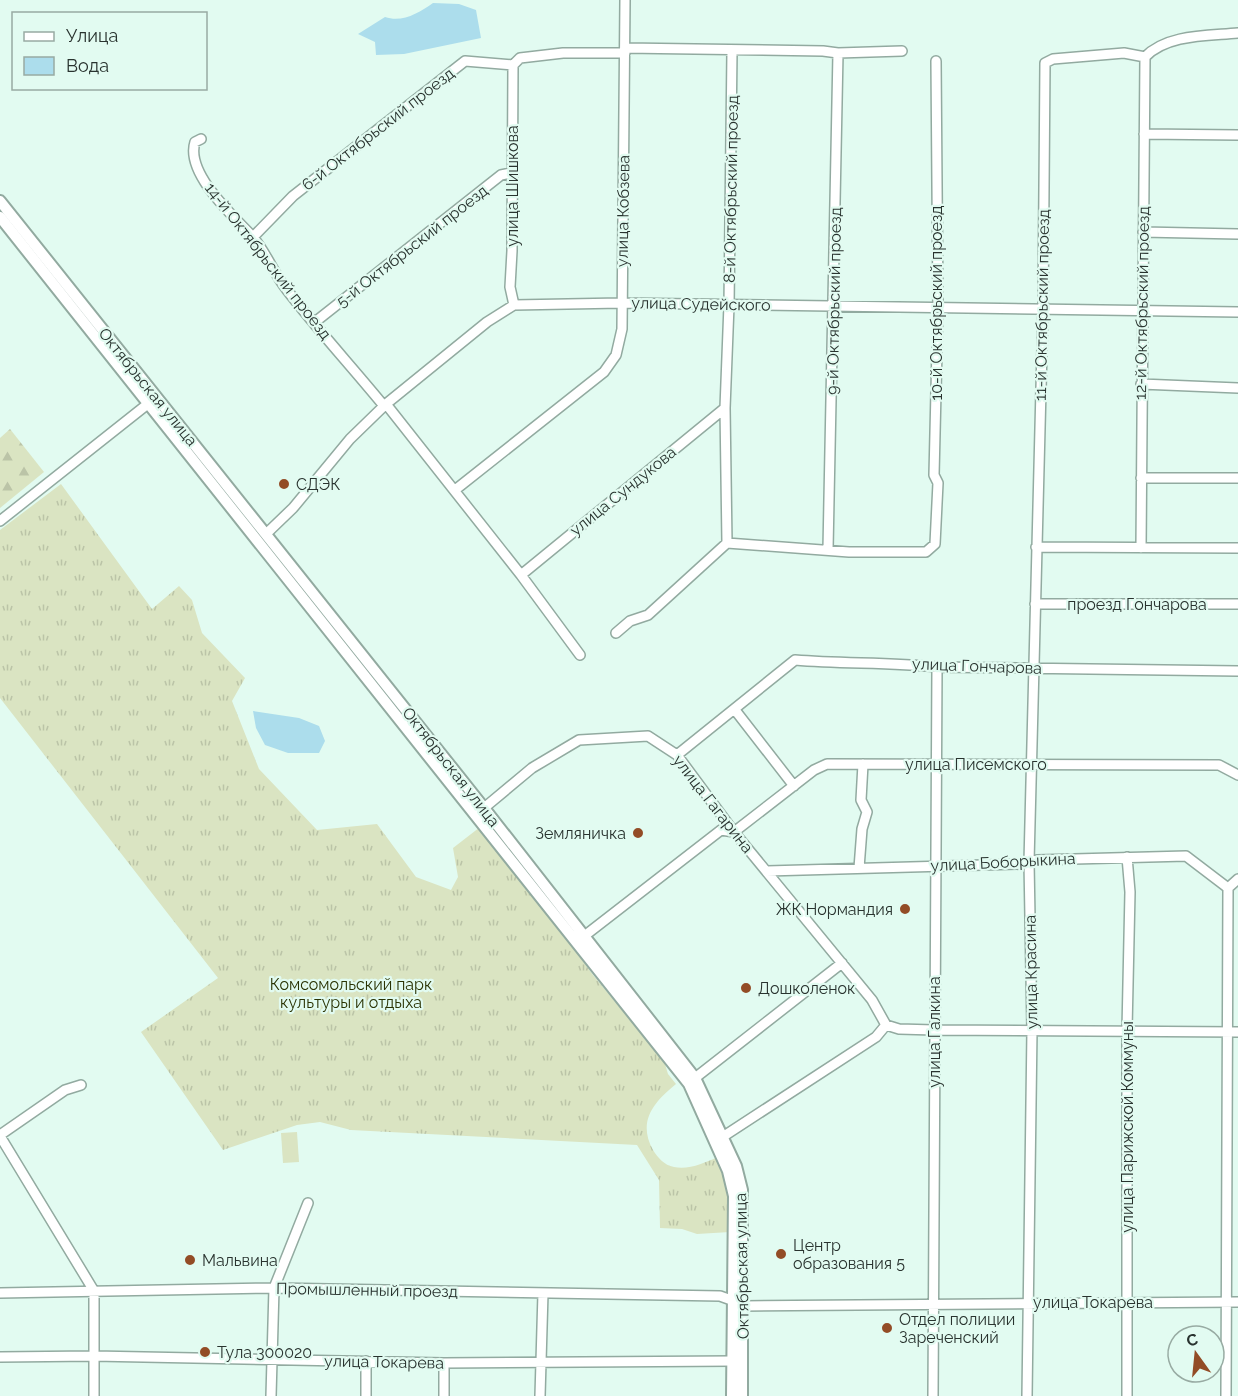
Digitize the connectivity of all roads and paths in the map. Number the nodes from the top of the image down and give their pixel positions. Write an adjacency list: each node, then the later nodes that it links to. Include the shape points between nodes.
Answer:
1 (625, 0): 3 (street, улица Кобзева)
2 (1238, 33): 7 (street, via 1188,38 1155,47)
3 (625, 51): 4 (street, 6-й Октябрьский проезд); 9 (street, 6-й Октябрьский проезд, via 520,58); 19 (street, улица Кобзева)
4 (732, 51): 6 (street, 6-й Октябрьский проезд); 21 (street, 8-й Октябрьский проезд)
5 (902, 51): 6 (street, 6-й Октябрьский проезд)
6 (838, 53): 22 (street, 9-й Октябрьский проезд)
7 (1145, 57): 10 (street, 12-й Октябрьский проезд); 24 (street, 11-й Октябрьский проезд, via 1124,53 1045,63)
8 (936, 61): 23 (street, 10-й Октябрьский проезд)
9 (513, 65): 13 (street, улица Шишкова); 18 (street, 6-й Октябрьский проезд, via 473,61 458,66 293,196)
10 (1144, 134): 11 (street); 16 (street, 12-й Октябрьский проезд)
11 (1238, 135)
12 (201, 139): 18 (street, 14-й Октябрьский проезд, via 193,148 203,178)
13 (511, 173): 20 (street, улица Шишкова, via 510,278); 27 (street, 5-й Октябрьский проезд, via 501,175)
14 (0, 201): 30 (main road, Октябрьская улица)
15 (0, 217): 30 (main road, Октябрьская улица)
16 (1143, 232): 17 (street); 25 (street, 12-й Октябрьский проезд)
17 (1238, 234)
18 (253, 237): 27 (street, 14-й Октябрьский проезд, via 286,288)
19 (621, 303): 20 (street, улица Судейского); 21 (street, улица Судейского); 35 (street, улица Кобзева, via 620,337 612,363)
20 (514, 305): 31 (street, via 487,322)
21 (729, 305): 22 (street, улица Судейского); 32 (street, 8-й Октябрьский проезд)
22 (834, 307): 23 (street, улица Судейского); 42 (street, 9-й Октябрьский проезд)
23 (938, 308): 24 (street, улица Судейского); 42 (street, 10-й Октябрьский проезд, via 935,544 926,552)
24 (1043, 310): 25 (street, улица Судейского); 39 (street, 11-й Октябрьский проезд)
25 (1142, 311): 26 (street, улица Судейского); 28 (street, 12-й Октябрьский проезд)
26 (1238, 312)
27 (315, 322): 31 (street, 14-й Октябрьский проезд)
28 (1141, 384): 29 (street); 33 (street, 12-й Октябрьский проезд)
29 (1238, 388)
30 (152, 400): 36 (street); 37 (main road, Октябрьская улица)
31 (385, 405): 35 (street, 14-й Октябрьский проезд); 37 (street, via 342,447 293,508)
32 (725, 408): 38 (street, 8-й Октябрьский проезд); 43 (street, улица Сундукова)
33 (1141, 478): 34 (street); 40 (street, 12-й Октябрьский проезд)
34 (1238, 478)
35 (455, 490): 43 (street, 14-й Октябрьский проезд)
36 (0, 521)
37 (262, 538): 58 (main road, Октябрьская улица); 75 (main road, Октябрьская улица)
38 (727, 543): 42 (street); 46 (street, via 648,615 630,621)
39 (1036, 547): 40 (street); 44 (street, улица Красина)
40 (1141, 548): 41 (street)
41 (1238, 548)
42 (828, 549)
43 (521, 575): 47 (street, 14-й Октябрьский проезд)
44 (1035, 604): 45 (street, проезд Гончарова); 49 (street, улица Красина)
45 (1238, 604)
46 (616, 633)
47 (580, 655)
48 (937, 667): 49 (street, улица Гончарова); 51 (street, улица Гончарова, via 795,660); 53 (street, улица Галкина)
49 (1034, 669): 50 (street, улица Гончарова); 55 (street, улица Красина)
50 (1238, 671)
51 (735, 710): 52 (street, улица Гончарова); 57 (street)
52 (677, 755): 58 (street, улица Гагарина, via 648,736 579,740 532,768); 59 (street, улица Гагарина)
53 (936, 763): 54 (street, улица Писемского); 55 (street, улица Писемского); 62 (street, улица Галкина)
54 (863, 764): 57 (street, улица Писемского, via 826,764); 63 (street, via 861,800 867,812)
55 (1033, 764): 56 (street, улица Писемского, via 1220,765); 61 (street, улица Красина)
56 (1238, 775)
57 (794, 786): 59 (street, улица Писемского)
58 (484, 807): 67 (main road, Октябрьская улица)
59 (734, 832): 64 (street, улица Гагарина); 67 (street, улица Писемского, via 721,830)
60 (1127, 857): 61 (street, улица Боборыкина); 66 (street, улица Боборыкина, via 1186,856); 72 (street, улица Парижской Коммуны)
61 (1029, 862): 62 (street, улица Боборыкина); 71 (street, улица Красина)
62 (935, 866): 63 (street, улица Боборыкина); 70 (street, улица Галкина)
63 (859, 868): 64 (street, улица Боборыкина)
64 (767, 871): 68 (street, улица Гагарина)
65 (1238, 879): 66 (street)
66 (1228, 888): 73 (street)
67 (583, 937): 75 (main road, Октябрьская улица)
68 (842, 963): 69 (street, улица Гагарина, via 872,1000); 75 (street)
69 (886, 1025): 70 (street); 78 (street, via 876,1036)
70 (934, 1030): 71 (street); 88 (street, улица Галкина)
71 (1032, 1030): 72 (street); 84 (street, улица Красина)
72 (1127, 1030): 73 (street); 85 (street, улица Парижской Коммуны)
73 (1228, 1031): 74 (street); 86 (street)
74 (1238, 1032)
75 (692, 1081): 78 (main road, Октябрьская улица); 87 (main road, Октябрьская улица, via 733,1187)
76 (81, 1085): 77 (street, via 65,1090)
77 (0, 1136): 81 (street)
78 (724, 1136): 87 (main road, Октябрьская улица, via 742,1190)
79 (308, 1203): 80 (street)
80 (274, 1288): 81 (street, Промышленный проезд); 83 (street, Промышленный проезд); 91 (street)
81 (94, 1291): 82 (street, Промышленный проезд); 89 (street)
82 (0, 1293)
83 (543, 1293): 87 (street, Промышленный проезд, via 720,1296); 94 (street)
84 (1029, 1302): 85 (street, улица Токарева); 88 (street, улица Токарева); 104 (street, улица Красина)
85 (1128, 1302): 86 (street, улица Токарева); 105 (street, улица Парижской Коммуны)
86 (1233, 1302): 106 (street)
87 (738, 1303): 88 (street, улица Токарева); 93 (main road, Октябрьская улица)
88 (932, 1303): 103 (street, улица Галкина)
89 (93, 1356): 90 (street, улица Токарева); 91 (street, улица Токарева); 96 (street)
90 (0, 1357)
91 (270, 1360): 92 (street, улица Токарева); 97 (street)
92 (366, 1361): 95 (street, улица Токарева); 98 (street)
93 (738, 1361): 94 (street, улица Токарева); 101 (main road, Октябрьская улица); 102 (main road, Октябрьская улица)
94 (541, 1362): 95 (street, улица Токарева); 100 (street)
95 (444, 1363): 99 (street)
96 (94, 1396)
97 (271, 1396)
98 (366, 1396)
99 (444, 1396)
100 (540, 1396)
101 (732, 1396)
102 (742, 1396)
103 (933, 1396)
104 (1027, 1396)
105 (1127, 1396)
106 (1226, 1396)

